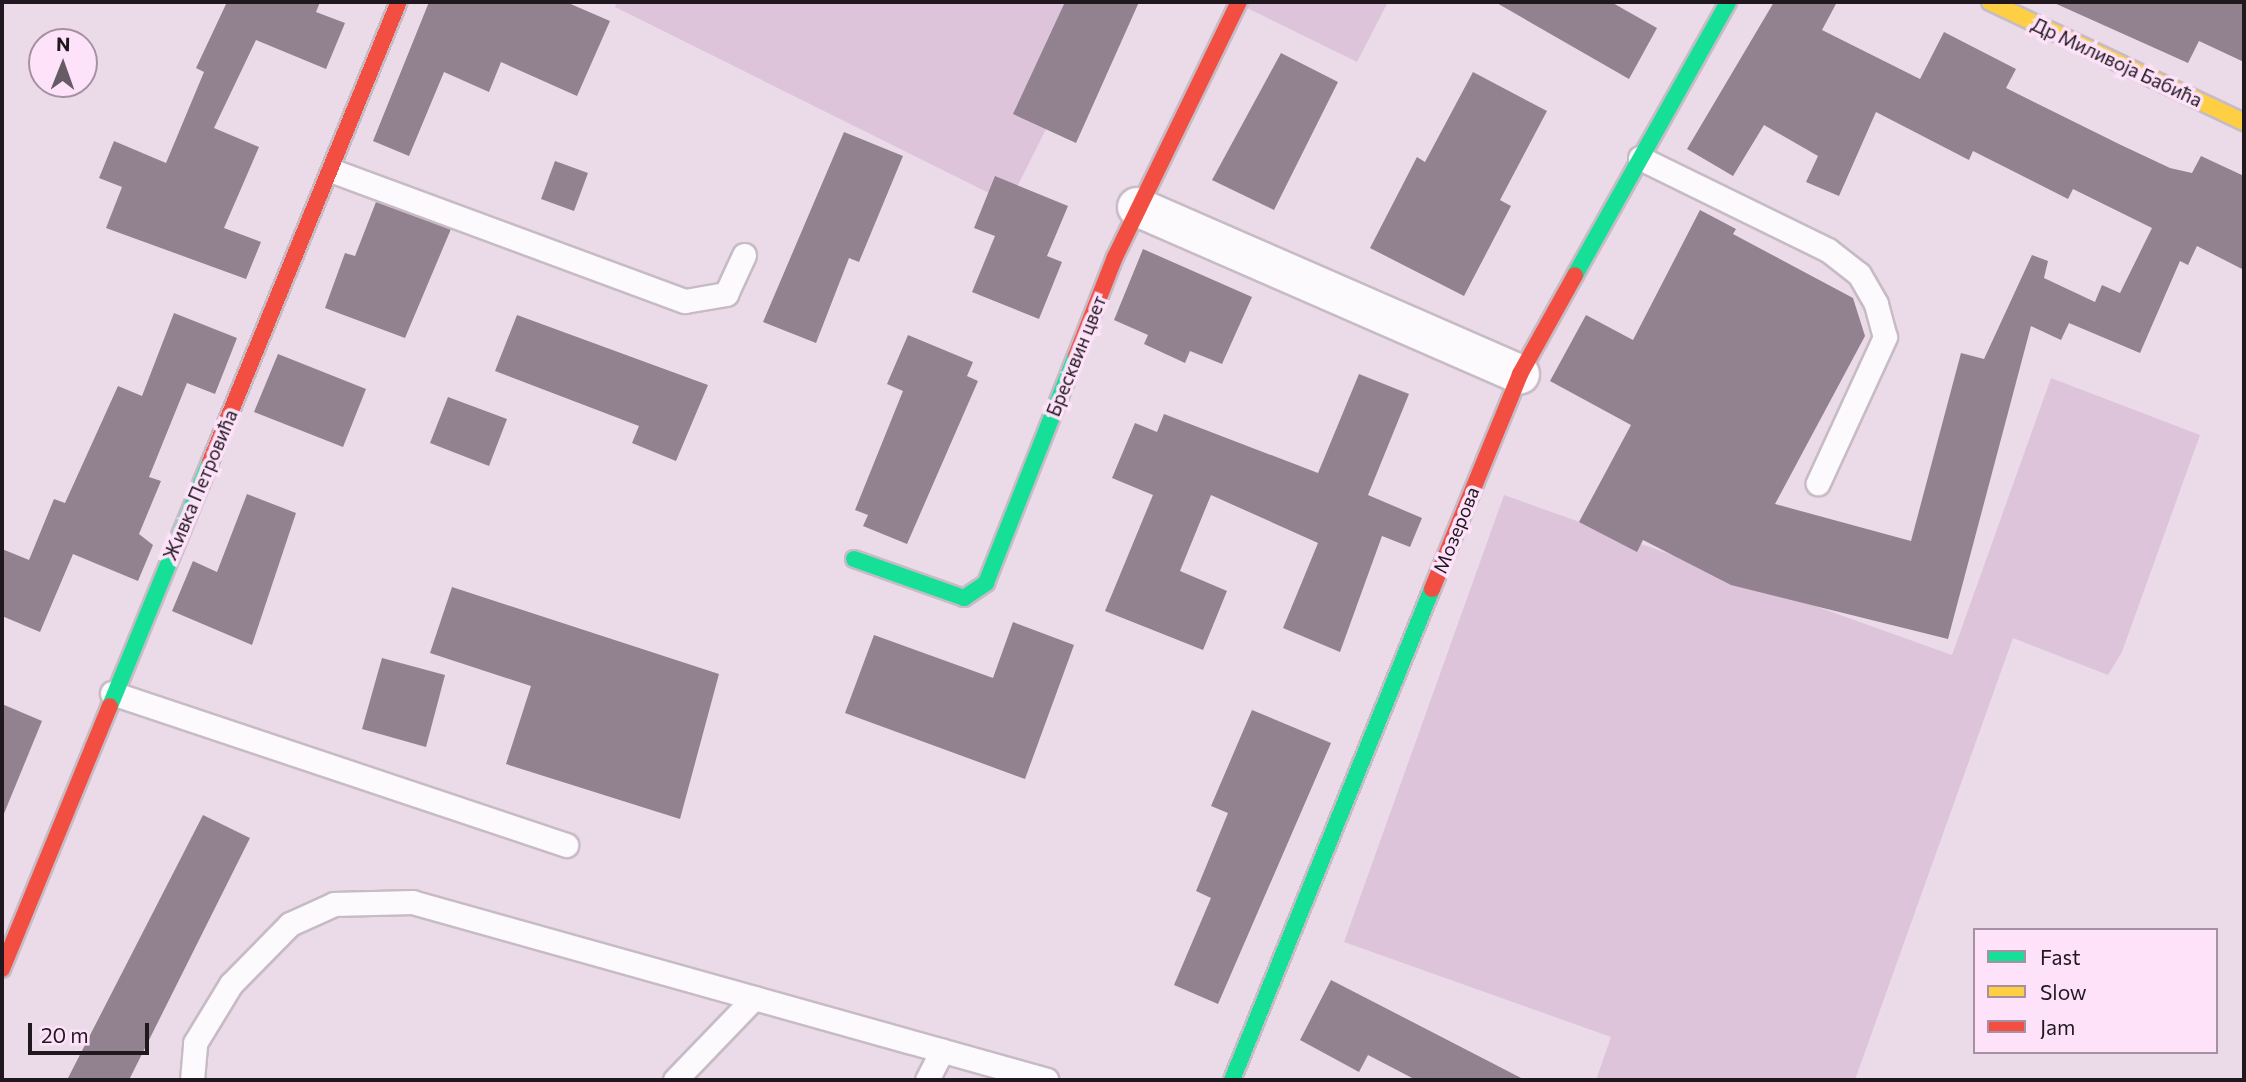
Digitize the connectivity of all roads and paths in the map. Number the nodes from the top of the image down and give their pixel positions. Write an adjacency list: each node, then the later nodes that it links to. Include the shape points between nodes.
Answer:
1 (399, 2): 7 (street, Живка Петровића)
2 (1239, 2): 8 (street, Бресквин цвет)
3 (1728, 2): 6 (street, Мозерова)
4 (1990, 2): 5 (street, Др Миливоја Бабића)
5 (2244, 122)
6 (1640, 158): 10 (street, Мозерова); 11 (lane, via 1828,250 1859,274 1876,304 1885,337)
7 (333, 171): 9 (lane, via 685,301 726,294); 13 (street, Живка Петровића)
8 (1137, 207): 10 (street); 12 (street, Бресквин цвет, via 977,594 964,598)
9 (744, 255)
10 (1520, 374): 22 (street, Мозерова)
11 (1818, 483)
12 (853, 559)
13 (112, 693): 14 (lane); 15 (street, Живка Петровића)
14 (566, 845)
15 (2, 969)
16 (754, 998): 17 (lane); 18 (lane, via 412,902 334,904 290,924 231,984 195,1043); 19 (lane)
17 (942, 1051): 20 (lane); 21 (lane)
18 (192, 1080)
19 (675, 1080)
20 (928, 1080)
21 (1047, 1080)
22 (1231, 1080)

